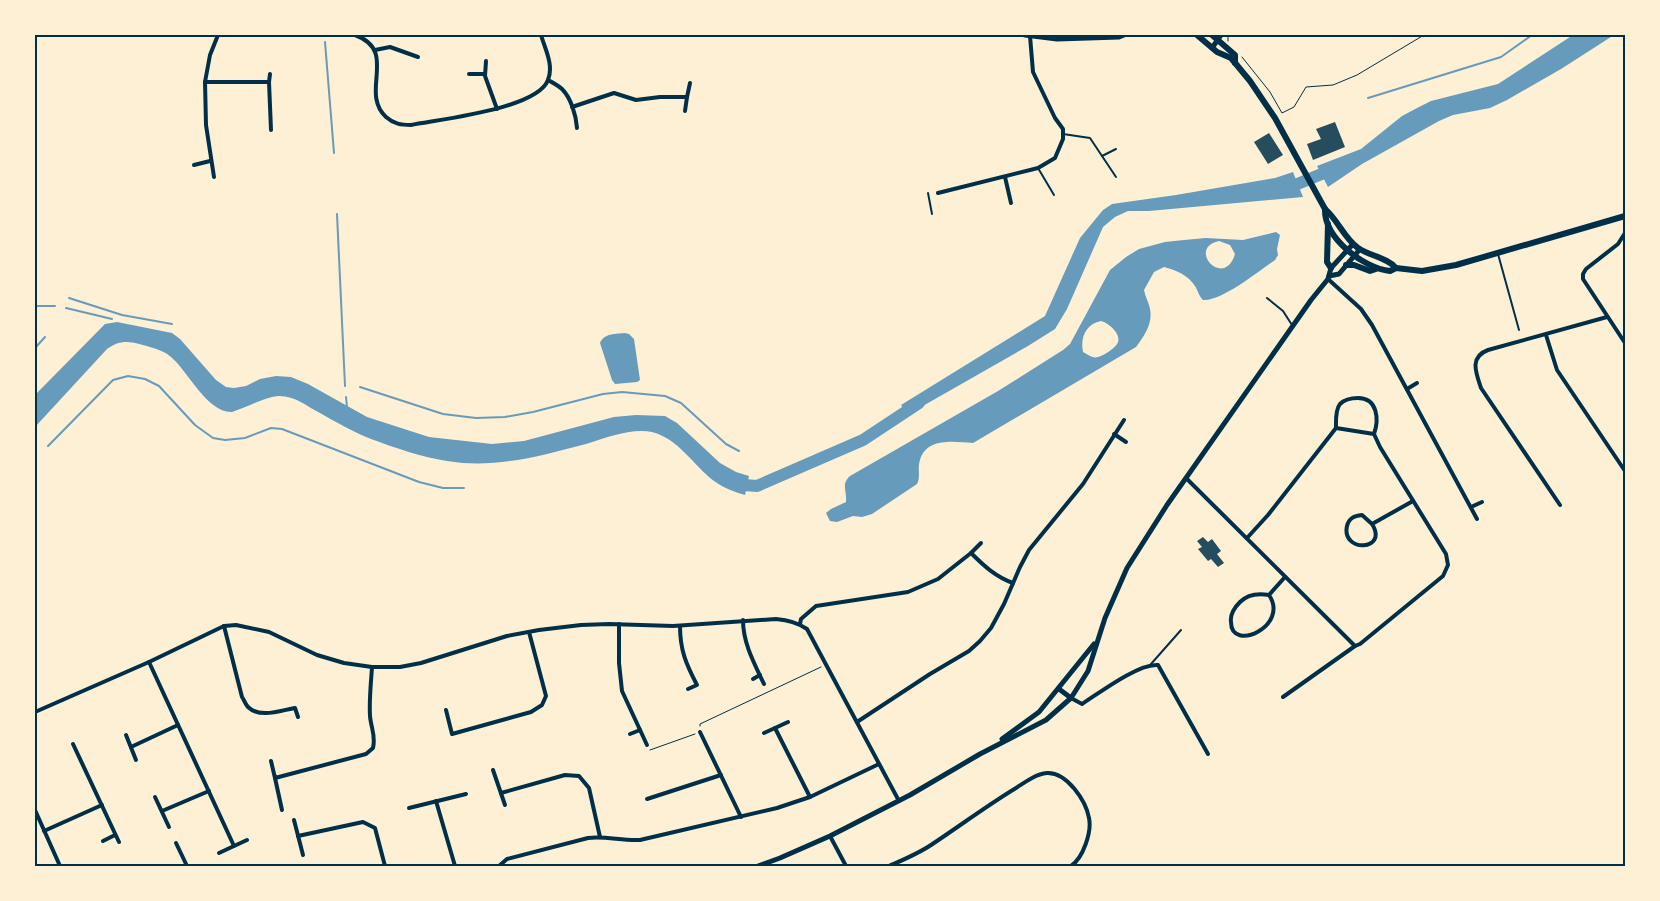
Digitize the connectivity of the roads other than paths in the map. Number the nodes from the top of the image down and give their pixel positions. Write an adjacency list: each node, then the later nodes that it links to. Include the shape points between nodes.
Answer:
1 (218, 35): 18 (street)
2 (355, 35): 10 (street)
3 (541, 35): 17 (street, via 550,64)
4 (1028, 35): 5 (street, via 1057,39); 27 (street, via 1033,72)
5 (1124, 35)
6 (1197, 35): 7 (main road)
7 (1208, 37): 8 (main road); 9 (main road)
8 (1219, 37): 9 (street); 13 (main road, via 1235,54)
9 (1212, 48): 13 (main road)
10 (375, 50): 11 (street, via 401,50); 23 (street, via 378,106 395,123 411,125)
11 (418, 58)
12 (486, 61): 16 (street)
13 (1235, 63): 40 (main road, via 1271,112)
14 (270, 74): 19 (street)
15 (469, 74): 16 (street)
16 (485, 74): 23 (street)
17 (548, 80): 22 (street, via 563,90); 23 (street, via 539,92)
18 (205, 82): 19 (street); 30 (street)
19 (270, 82): 26 (street)
20 (690, 83): 21 (street)
21 (687, 97): 22 (street, via 636,100 614,93); 24 (street)
22 (572, 107): 25 (street)
23 (497, 109)
24 (684, 111)
25 (577, 128)
26 (271, 130)
27 (1063, 134): 29 (lane, via 1090,138); 32 (street, via 1055,158)
28 (1116, 150): 29 (lane)
29 (1102, 156): 35 (lane)
30 (210, 161): 31 (street); 33 (street)
31 (194, 164)
32 (1038, 168): 34 (street); 38 (lane)
33 (214, 177)
34 (1005, 177): 37 (street); 39 (street)
35 (1116, 177)
36 (928, 193): 41 (lane)
37 (938, 193)
38 (1054, 195)
39 (1011, 203)
40 (1325, 209): 43 (main road); 45 (main road)
41 (932, 214)
42 (1625, 216): 48 (main road)
43 (1328, 224): 46 (main road); 51 (main road, via 1327,262)
44 (1625, 233): 56 (street, via 1618,244 1583,274)
45 (1353, 244): 46 (street); 47 (main road)
46 (1347, 250): 49 (main road); 51 (street)
47 (1360, 250): 49 (street); 52 (main road, via 1391,262)
48 (1498, 252): 52 (main road, via 1422,271); 58 (lane)
49 (1354, 256): 50 (street); 53 (main road)
50 (1346, 265): 53 (main road, via 1370,271); 54 (street)
51 (1331, 268): 54 (street)
52 (1396, 268): 53 (main road, via 1390,271)
53 (1376, 269)
54 (1329, 278): 57 (street); 62 (street, via 1361,309)
55 (1267, 298): 57 (lane, via 1284,311)
56 (1607, 317): 59 (street); 60 (street)
57 (1293, 327): 69 (street)
58 (1519, 330)
59 (1546, 335): 68 (street, via 1557,370); 72 (street, via 1482,352 1474,366 1481,388)
60 (1625, 344)
61 (1417, 384): 62 (street)
62 (1407, 389): 73 (street)
63 (1124, 420): 65 (street)
64 (1336, 428): 66 (street); 66 (street, via 1340,404 1351,398 1363,398 1372,403 1377,413); 76 (street)
65 (1114, 434): 67 (street); 80 (street, via 1083,484 1029,550)
66 (1374, 434): 70 (street)
67 (1126, 442)
68 (1625, 471)
69 (1187, 479): 76 (street); 89 (street, via 1127,568)
70 (1413, 501): 75 (street); 90 (street, via 1446,554 1448,565 1443,576)
71 (1482, 502): 73 (street)
72 (1560, 505)
73 (1471, 507): 74 (street)
74 (1477, 519)
75 (1372, 524): 75 (street, via 1376,535 1370,544 1356,545 1350,540 1347,528 1355,516 1362,515)
76 (1247, 538): 79 (street)
77 (981, 544): 78 (street)
78 (971, 553): 80 (street, via 988,569); 84 (street, via 938,579 908,592 816,606 801,619)
79 (1285, 577): 81 (street); 90 (street)
80 (1014, 583): 105 (street, via 991,628 980,642)
81 (1269, 594): 81 (street, via 1273,609 1268,624 1252,634 1238,636 1230,624 1236,607 1248,596)
82 (743, 620): 84 (street, via 776,619); 86 (street); 94 (street, via 743,634)
83 (618, 624): 86 (street); 88 (street); 108 (street, via 622,691)
84 (800, 624): 105 (street, via 807,629)
85 (224, 626): 91 (street); 93 (street, via 236,625 268,632 317,655); 103 (street, via 242,697 248,707 265,713 295,708)
86 (680, 626): 98 (street, via 680,644 697,685)
87 (1181, 630): 92 (lane)
88 (530, 632): 93 (street, via 421,663); 111 (street, via 546,696 542,705 531,712)
89 (1097, 641): 97 (street); 100 (street, via 1088,670)
90 (1355, 646): 99 (street)
91 (149, 662): 102 (street); 106 (street)
92 (1151, 664): 100 (street, via 1082,704); 119 (street, via 1158,665 1163,671)
93 (372, 667): 125 (street, via 370,718 375,735 373,748 366,754)
94 (760, 675): 95 (street); 96 (street)
95 (753, 679)
96 (764, 684)
97 (1059, 688): 100 (street); 118 (street, via 1030,720)
98 (688, 690)
99 (1283, 697)
100 (1071, 698): 118 (street, via 1046,720)
101 (446, 710): 111 (street)
102 (35, 712)
103 (298, 717)
104 (788, 722): 107 (street)
105 (857, 722): 122 (street)
106 (178, 725): 117 (street); 127 (street)
107 (775, 728): 110 (street); 132 (street)
108 (640, 730): 112 (street); 116 (street)
109 (700, 732): 124 (street)
110 (764, 733)
111 (452, 734): 114 (street)
112 (630, 734)
113 (126, 735): 117 (street)
114 (453, 741)
115 (73, 744): 136 (street)
116 (647, 745)
117 (131, 747): 120 (street)
118 (983, 752): 134 (street)
119 (1208, 754)
120 (136, 760)
121 (271, 761): 125 (street)
122 (879, 764): 132 (street); 134 (street)
123 (493, 770): 128 (street)
124 (721, 775): 130 (street); 142 (street)
125 (275, 778): 140 (street)
126 (656, 789): 130 (street)
127 (209, 790): 141 (street); 154 (street)
128 (501, 793): 137 (street); 148 (street, via 565,775 580,776 589,788)
129 (466, 794): 135 (street)
130 (658, 796): 133 (street)
131 (155, 797): 141 (street)
132 (810, 797): 142 (street)
133 (647, 799)
134 (898, 801): 149 (street)
135 (436, 802): 138 (street); 160 (street)
136 (102, 805): 145 (street); 146 (street)
137 (505, 805)
138 (409, 808)
139 (35, 810): 145 (street)
140 (282, 810)
141 (162, 811): 144 (street)
142 (741, 817): 148 (street, via 640,840)
143 (294, 820): 147 (street)
144 (169, 827)
145 (44, 831): 157 (street)
146 (115, 834): 151 (street); 152 (street)
147 (298, 836): 156 (street); 159 (street, via 364,822 375,828)
148 (600, 837): 161 (street, via 506,859)
149 (831, 837): 162 (street); 163 (street)
150 (247, 840): 154 (street)
151 (103, 841)
152 (119, 842)
153 (176, 843): 158 (street)
154 (234, 846): 155 (street)
155 (219, 853)
156 (303, 856)
157 (60, 866)
158 (187, 866)
159 (385, 866)
160 (455, 866)
161 (499, 866)
162 (758, 866)
163 (846, 866)
164 (890, 866): 165 (street, via 932,845 996,800 1046,773 1065,779 1071,785 1089,818 1088,835 1080,858)
165 (1071, 866)

